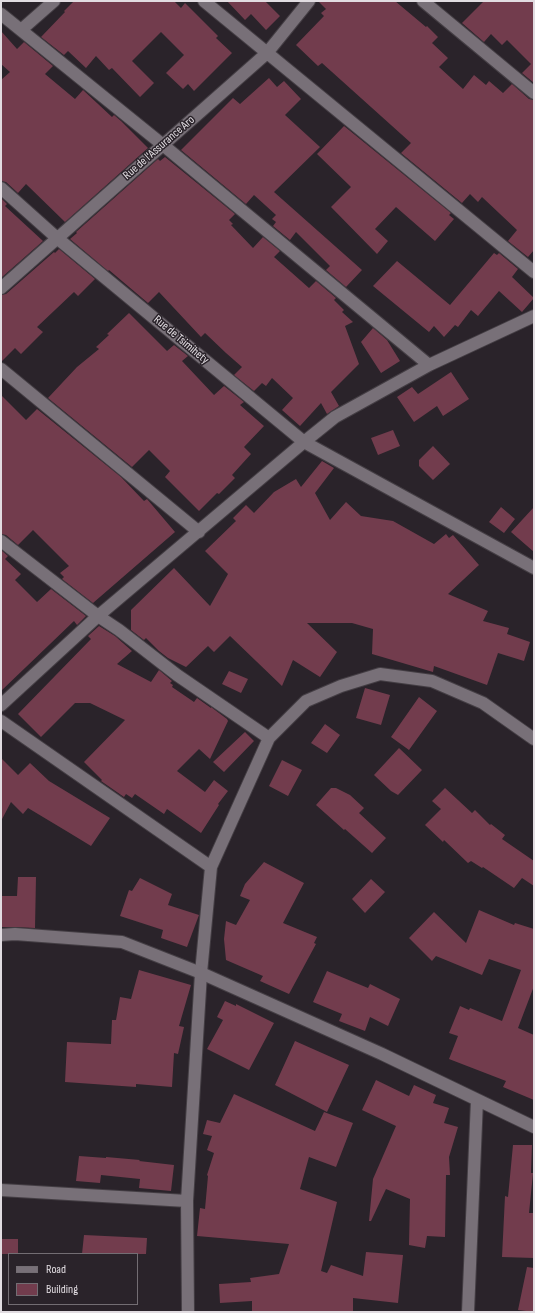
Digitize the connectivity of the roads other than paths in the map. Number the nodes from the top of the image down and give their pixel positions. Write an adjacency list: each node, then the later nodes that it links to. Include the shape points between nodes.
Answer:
1 (54, 1): 6 (street)
2 (204, 1): 7 (street)
3 (309, 1): 7 (street, Rue de l'Assurance Aro)
4 (423, 1): 8 (street)
5 (1, 14): 6 (street)
6 (21, 30): 9 (street)
7 (267, 53): 9 (street, Rue de l'Assurance Aro); 12 (street)
8 (534, 93)
9 (163, 145): 11 (street, Rue de l'Assurance Aro); 15 (street)
10 (1, 188): 11 (street, Rue de Tsimihety)
11 (57, 238): 13 (street, Rue de l'Assurance Aro); 17 (street, Rue de Tsimihety)
12 (534, 272)
13 (1, 288)
14 (534, 316): 15 (street)
15 (429, 365): 17 (street, via 336,417)
16 (1, 369): 18 (street)
17 (304, 442): 18 (street); 20 (street, Rue de Tsimihety)
18 (199, 532): 21 (street)
19 (1, 541): 21 (street)
20 (534, 568)
21 (98, 616): 22 (street); 24 (street, via 177,675)
22 (1, 705)
23 (1, 722): 26 (street)
24 (269, 738): 25 (street, via 306,701 341,686 380,674 432,681 483,703); 26 (street)
25 (534, 739)
26 (211, 867): 28 (street)
27 (1, 935): 28 (street, via 122,942)
28 (201, 973): 29 (street, via 382,1054); 32 (street)
29 (477, 1100): 30 (street); 34 (street)
30 (534, 1127)
31 (1, 1190): 32 (street)
32 (186, 1201): 33 (street)
33 (188, 1312)
34 (468, 1312)

